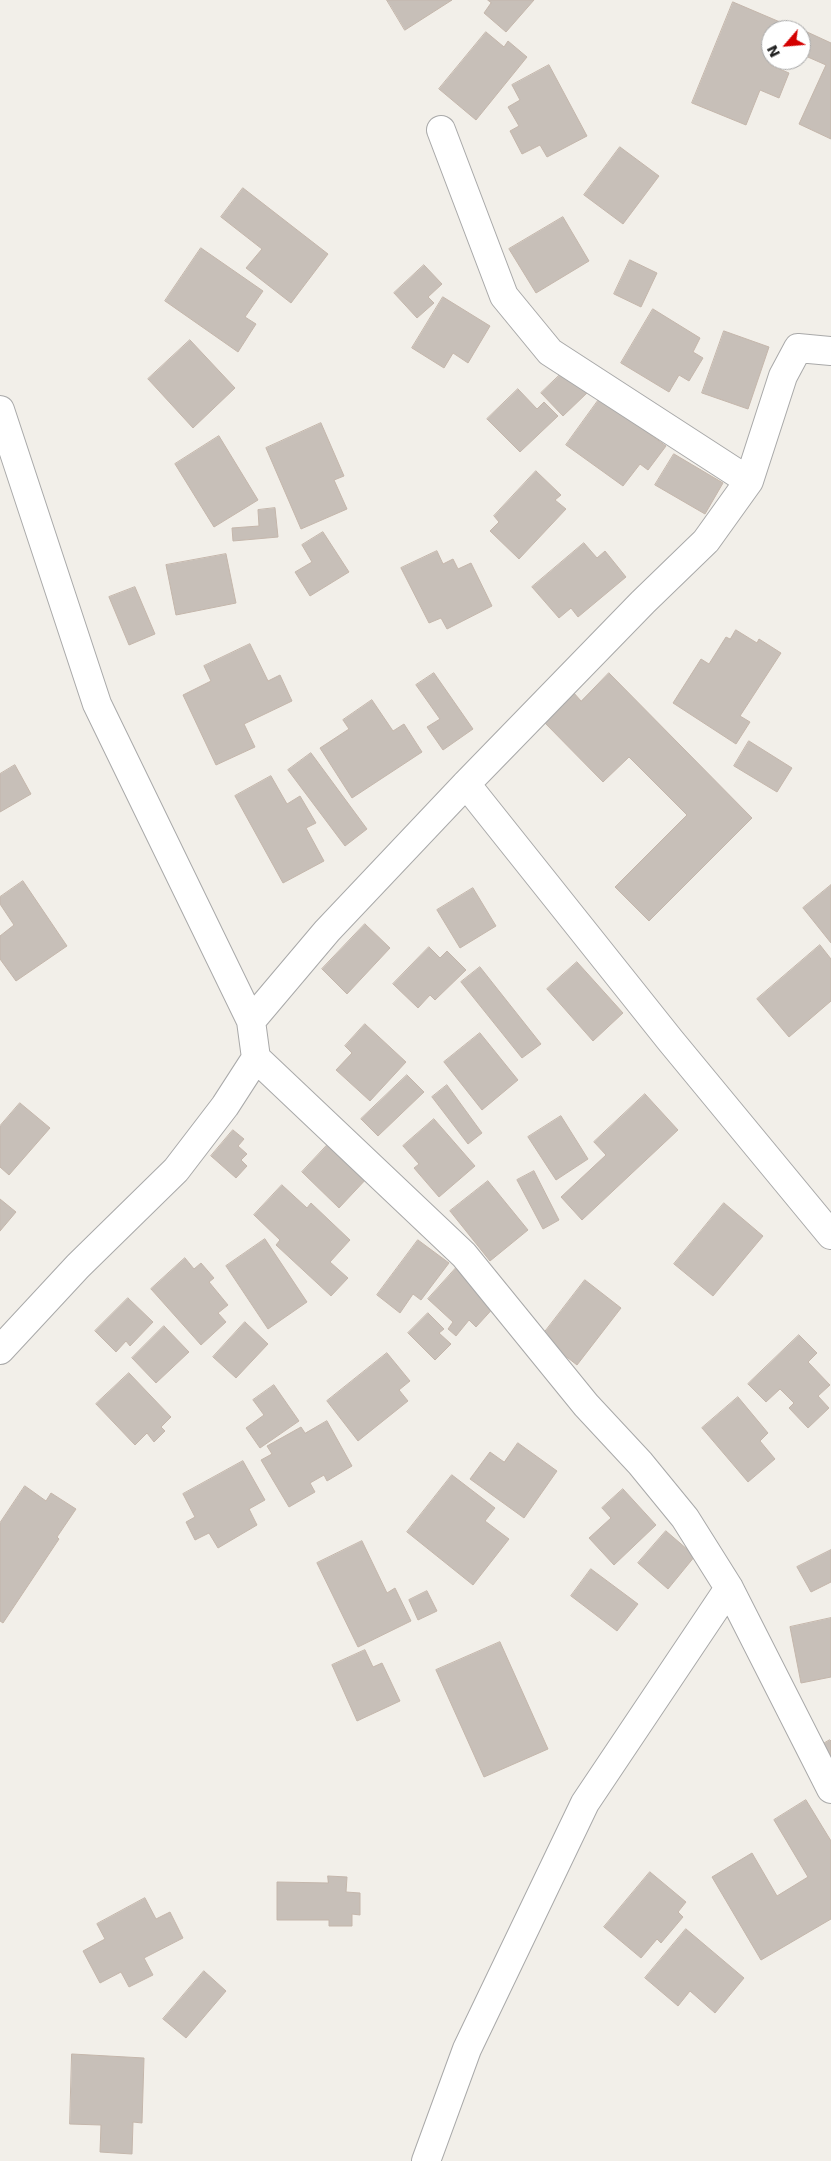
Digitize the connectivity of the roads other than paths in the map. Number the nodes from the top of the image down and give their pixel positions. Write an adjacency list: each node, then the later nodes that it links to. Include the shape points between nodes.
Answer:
1 (441, 130): 4 (street, via 504,296 550,352)
2 (831, 351): 4 (street, via 798,348 783,376)
3 (0, 410): 6 (street, via 97,704)
4 (749, 481): 5 (street, via 706,541)
5 (466, 784): 6 (street, via 327,931); 8 (street)
6 (251, 1021): 7 (street)
7 (256, 1058): 9 (street, via 225,1106 176,1170 78,1266); 10 (street, via 464,1254 586,1405 640,1462 685,1518)
8 (831, 1235)
9 (0, 1350)
10 (729, 1588): 11 (street); 12 (street, via 585,1804 467,2049)
11 (831, 1789)
12 (426, 2161)

